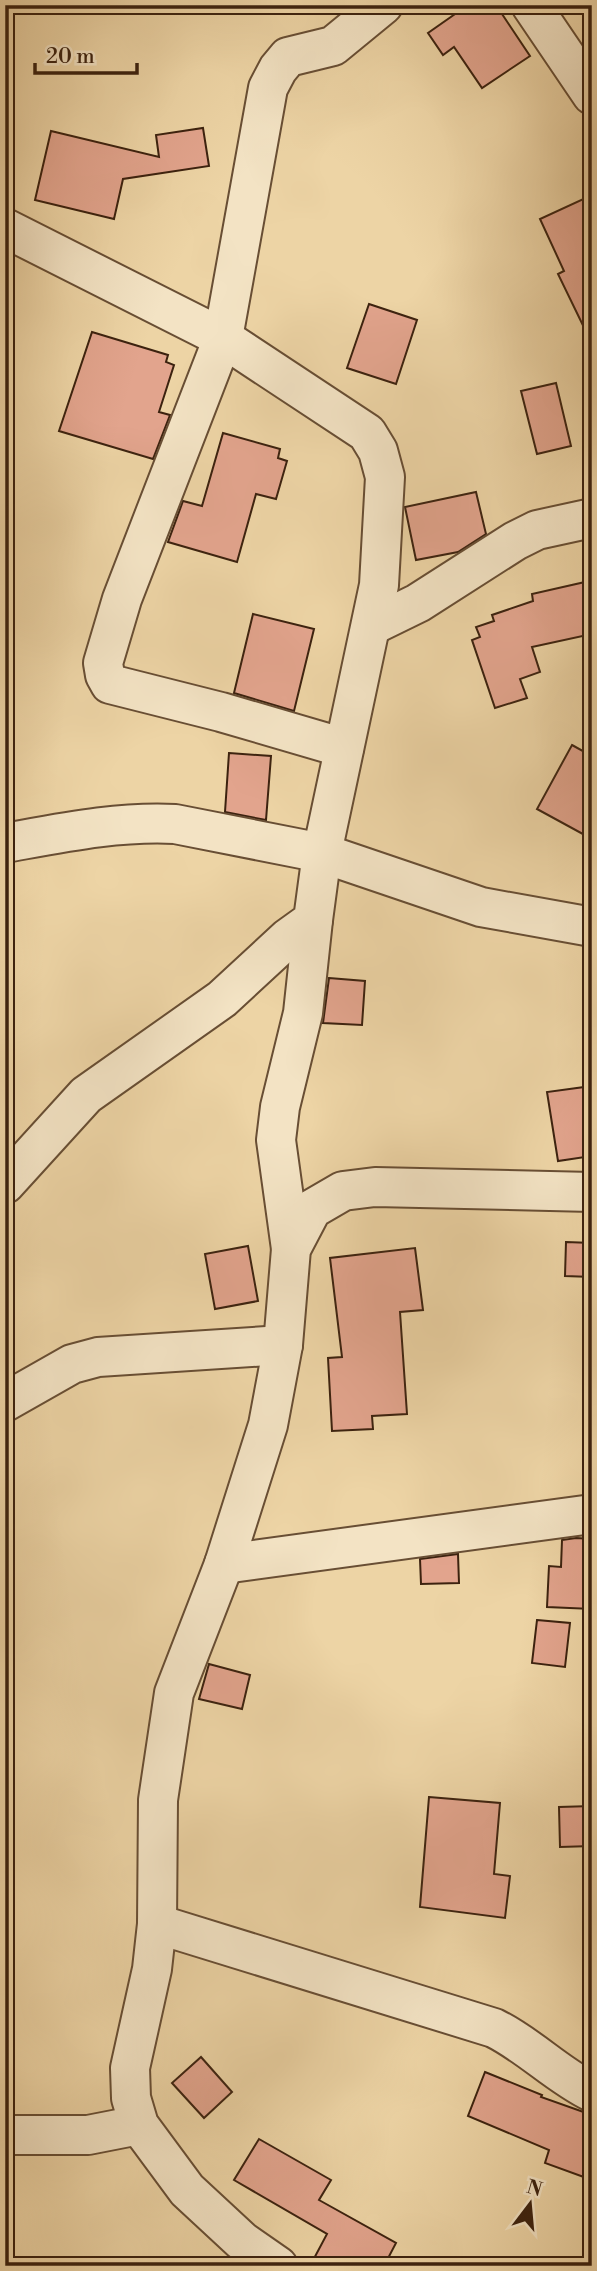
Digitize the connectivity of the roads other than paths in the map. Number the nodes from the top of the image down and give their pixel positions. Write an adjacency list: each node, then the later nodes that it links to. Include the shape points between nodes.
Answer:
1 (383, 5): 5 (street, via 333,46 288,57 268,88)
2 (531, 5): 3 (street)
3 (592, 96)
4 (5, 228): 5 (street)
5 (223, 338): 7 (street, via 368,433 378,451 385,477 379,585); 8 (street, via 122,598 103,663 105,675 110,684)
6 (592, 518): 7 (street, via 537,530 418,603)
7 (371, 626): 8 (street)
8 (344, 748): 10 (street)
9 (5, 843): 10 (street, via 156,823)
10 (322, 853): 11 (street); 12 (street, via 481,907)
11 (313, 920): 13 (street, via 222,999 86,1095); 15 (street, via 303,1013 276,1140)
12 (592, 927)
13 (5, 1184)
14 (592, 1192): 15 (street, via 375,1187 342,1191 312,1209)
15 (291, 1249): 16 (street)
16 (283, 1345): 17 (street, via 98,1357 72,1364); 19 (street, via 268,1425)
17 (5, 1402)
18 (592, 1514): 19 (street)
19 (224, 1564): 20 (street, via 174,1693 158,1800)
20 (157, 1924): 21 (street, via 494,2028); 22 (street, via 130,2068 131,2098)
21 (592, 2092)
22 (139, 2125): 23 (street, via 88,2136); 24 (street, via 187,2190 242,2241)
23 (5, 2135)
24 (278, 2266)

